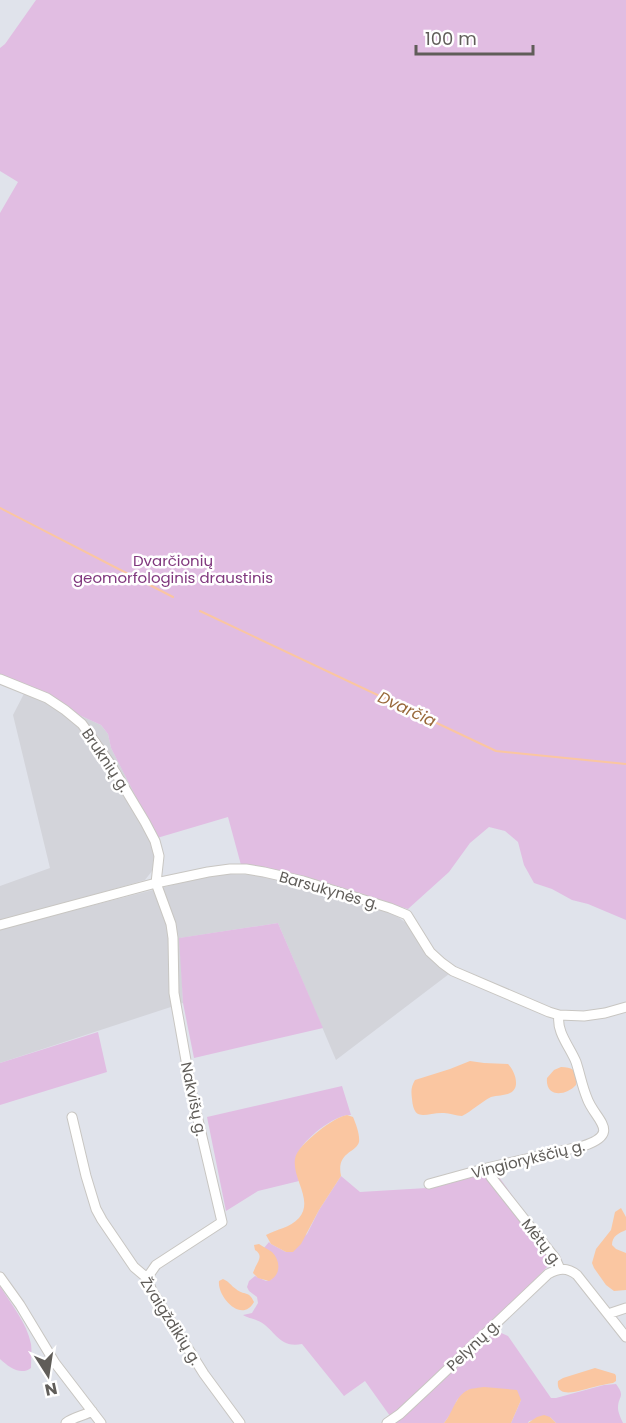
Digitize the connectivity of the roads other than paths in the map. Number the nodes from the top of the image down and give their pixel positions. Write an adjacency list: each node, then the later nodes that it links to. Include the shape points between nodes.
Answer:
1 (0, 679): 2 (street, Bruknių g., via 47,698 81,724 109,762 155,841 159,856)
2 (156, 883): 3 (street, Barsukynės g.); 5 (street, Barsukynės g., via 246,869 303,881 390,908 406,915 430,952 453,972); 11 (street, Nakvišų g., via 171,924 174,993 192,1094 222,1222 156,1265)
3 (0, 925)
4 (626, 1007): 5 (street, Barsukynės g., via 584,1016)
5 (559, 1015): 7 (street, Vingiorykščių g., via 560,1030 575,1058 587,1098 602,1122 603,1133 583,1146)
6 (72, 1117): 11 (street, Žvaigždikių g., via 96,1209 134,1267)
7 (487, 1168): 8 (street, Vingiorykščių g.); 9 (street, Mėtų g.)
8 (429, 1184)
9 (560, 1269): 13 (street, Mėtų g., via 577,1275); 19 (street, Pelynų g., via 548,1274)
10 (0, 1277): 15 (street, via 55,1363)
11 (147, 1278): 18 (street, Žvaigždikių g., via 204,1374)
12 (626, 1308): 13 (street)
13 (609, 1314): 14 (street, Mėtų g.)
14 (626, 1337)
15 (92, 1411): 16 (street); 17 (street)
16 (66, 1423)
17 (101, 1423)
18 (240, 1423)
19 (387, 1423)

